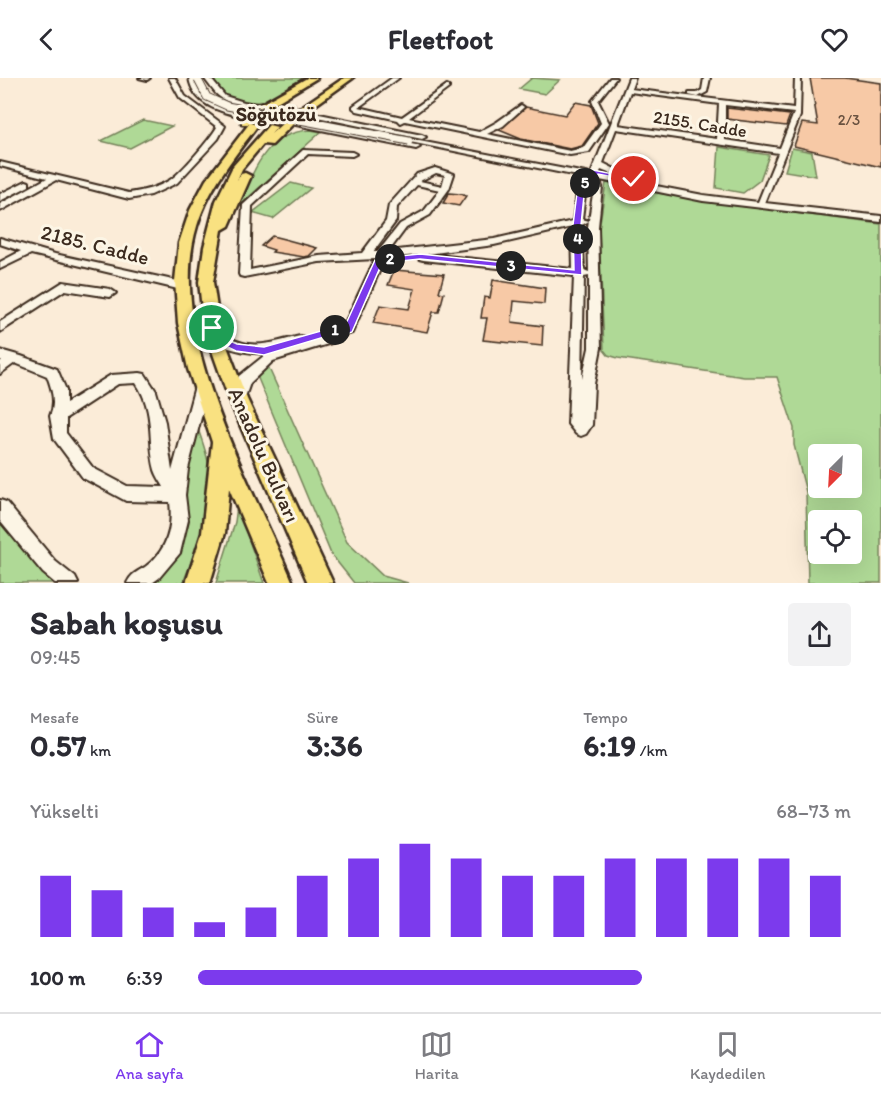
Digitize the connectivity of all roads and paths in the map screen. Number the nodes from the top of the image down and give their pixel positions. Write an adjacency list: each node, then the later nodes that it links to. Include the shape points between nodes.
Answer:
1 (142, 78): 2 (street)
2 (147, 78)
3 (172, 78): 39 (street, via 182,97 221,126 174,181 148,193 129,196)
4 (313, 78): 20 (main road, Anadolu Bulvarı)
5 (323, 78): 19 (main road)
6 (339, 78): 22 (main road)
7 (349, 78): 17 (main road)
8 (395, 78): 25 (street, via 355,107)
9 (613, 78): 31 (street, via 594,101 605,123 586,150 561,152)
10 (632, 78): 16 (street)
11 (707, 78): 15 (street, via 705,91 698,94)
12 (798, 78): 23 (street)
13 (200, 79): 20 (street, via 223,97); 26 (street, via 195,92 205,102); 27 (street, bridge, via 204,92 215,102)
14 (447, 87): 25 (street)
15 (654, 89)
16 (628, 90): 18 (street); 28 (street)
17 (316, 101): 22 (main road); 24 (street, via 313,108)
18 (722, 102): 23 (street); 32 (street)
19 (280, 103)
20 (264, 106): 22 (main road); 26 (main road, Anadolu Bulvarı)
21 (521, 107): 31 (street)
22 (299, 109): 24 (street); 27 (main road, Anadolu Bulvarı)
23 (798, 112): 33 (street)
24 (319, 117): 30 (street)
25 (405, 119): 30 (street); 31 (street)
26 (252, 121): 27 (main road); 56 (main road, Anadolu Bulvarı, via 211,179 186,244)
27 (276, 124): 29 (street); 29 (street, via 286,132); 35 (street, bridge, via 411,140); 60 (main road, Anadolu Bulvarı, via 237,168 222,201 206,282)
28 (613, 126): 32 (street, 2155. Cadde); 37 (street)
29 (315, 127): 35 (street, via 437,151)
30 (387, 130): 35 (street)
31 (479, 135)
32 (722, 142): 33 (street, 2155. Cadde)
33 (782, 151): 43 (street)
34 (352, 154): 52 (street, via 306,152 248,204 244,274)
35 (486, 154): 37 (street); 37 (street)
36 (0, 164): 38 (street)
37 (596, 171): 43 (street); 46 (street); 47 (street, via 750,205); 48 (street, via 582,185)
38 (43, 176): 39 (street); 42 (street)
39 (54, 178): 44 (street)
40 (415, 182): 41 (street); 41 (street, via 425,173 447,172 451,176); 52 (street, via 392,207 391,221)
41 (445, 189): 51 (street, via 425,215 403,226)
42 (0, 198)
43 (762, 201): 45 (street)
44 (0, 208)
45 (881, 214)
46 (594, 219): 48 (street); 55 (street)
47 (881, 219)
48 (577, 223): 51 (street, via 494,242); 54 (street)
49 (0, 241): 50 (street, 2185. Cadde)
50 (30, 250): 53 (street); 56 (street, 2185. Cadde)
51 (382, 254): 52 (street)
52 (366, 255)
53 (0, 266)
54 (579, 273): 55 (street); 55 (street, via 575,424 581,430 585,425 586,384 595,348); 59 (street, via 420,256 379,260 348,330)
55 (595, 275)
56 (182, 286): 63 (main road, Anadolu Bulvarı, via 190,341)
57 (110, 292): 58 (street, via 63,286)
58 (0, 328)
59 (341, 332): 60 (street, via 335,330 264,351); 64 (street, via 337,337 269,358 244,380)
60 (216, 339): 64 (main road, Anadolu Bulvarı)
61 (7, 357): 62 (street); 65 (street, via 52,373 59,390)
62 (0, 369)
63 (203, 385): 66 (main road, Anadolu Bulvarı); 67 (street, via 180,469)
64 (238, 399): 69 (main road, Anadolu Bulvarı)
65 (57, 416): 67 (street, via 59,435 88,473 126,494); 67 (street, via 116,379 140,378 149,391 158,422 163,470)
66 (220, 439): 72 (main road, via 218,514); 73 (main road, Anadolu Bulvarı)
67 (177, 495): 71 (street, via 180,520 174,547 153,572)
68 (0, 508): 70 (street, via 49,567)
69 (305, 549): 74 (main road, Anadolu Bulvarı); 75 (main road)
70 (69, 583)
71 (136, 583)
72 (198, 583)
73 (281, 583)
74 (321, 583)
75 (333, 583)

